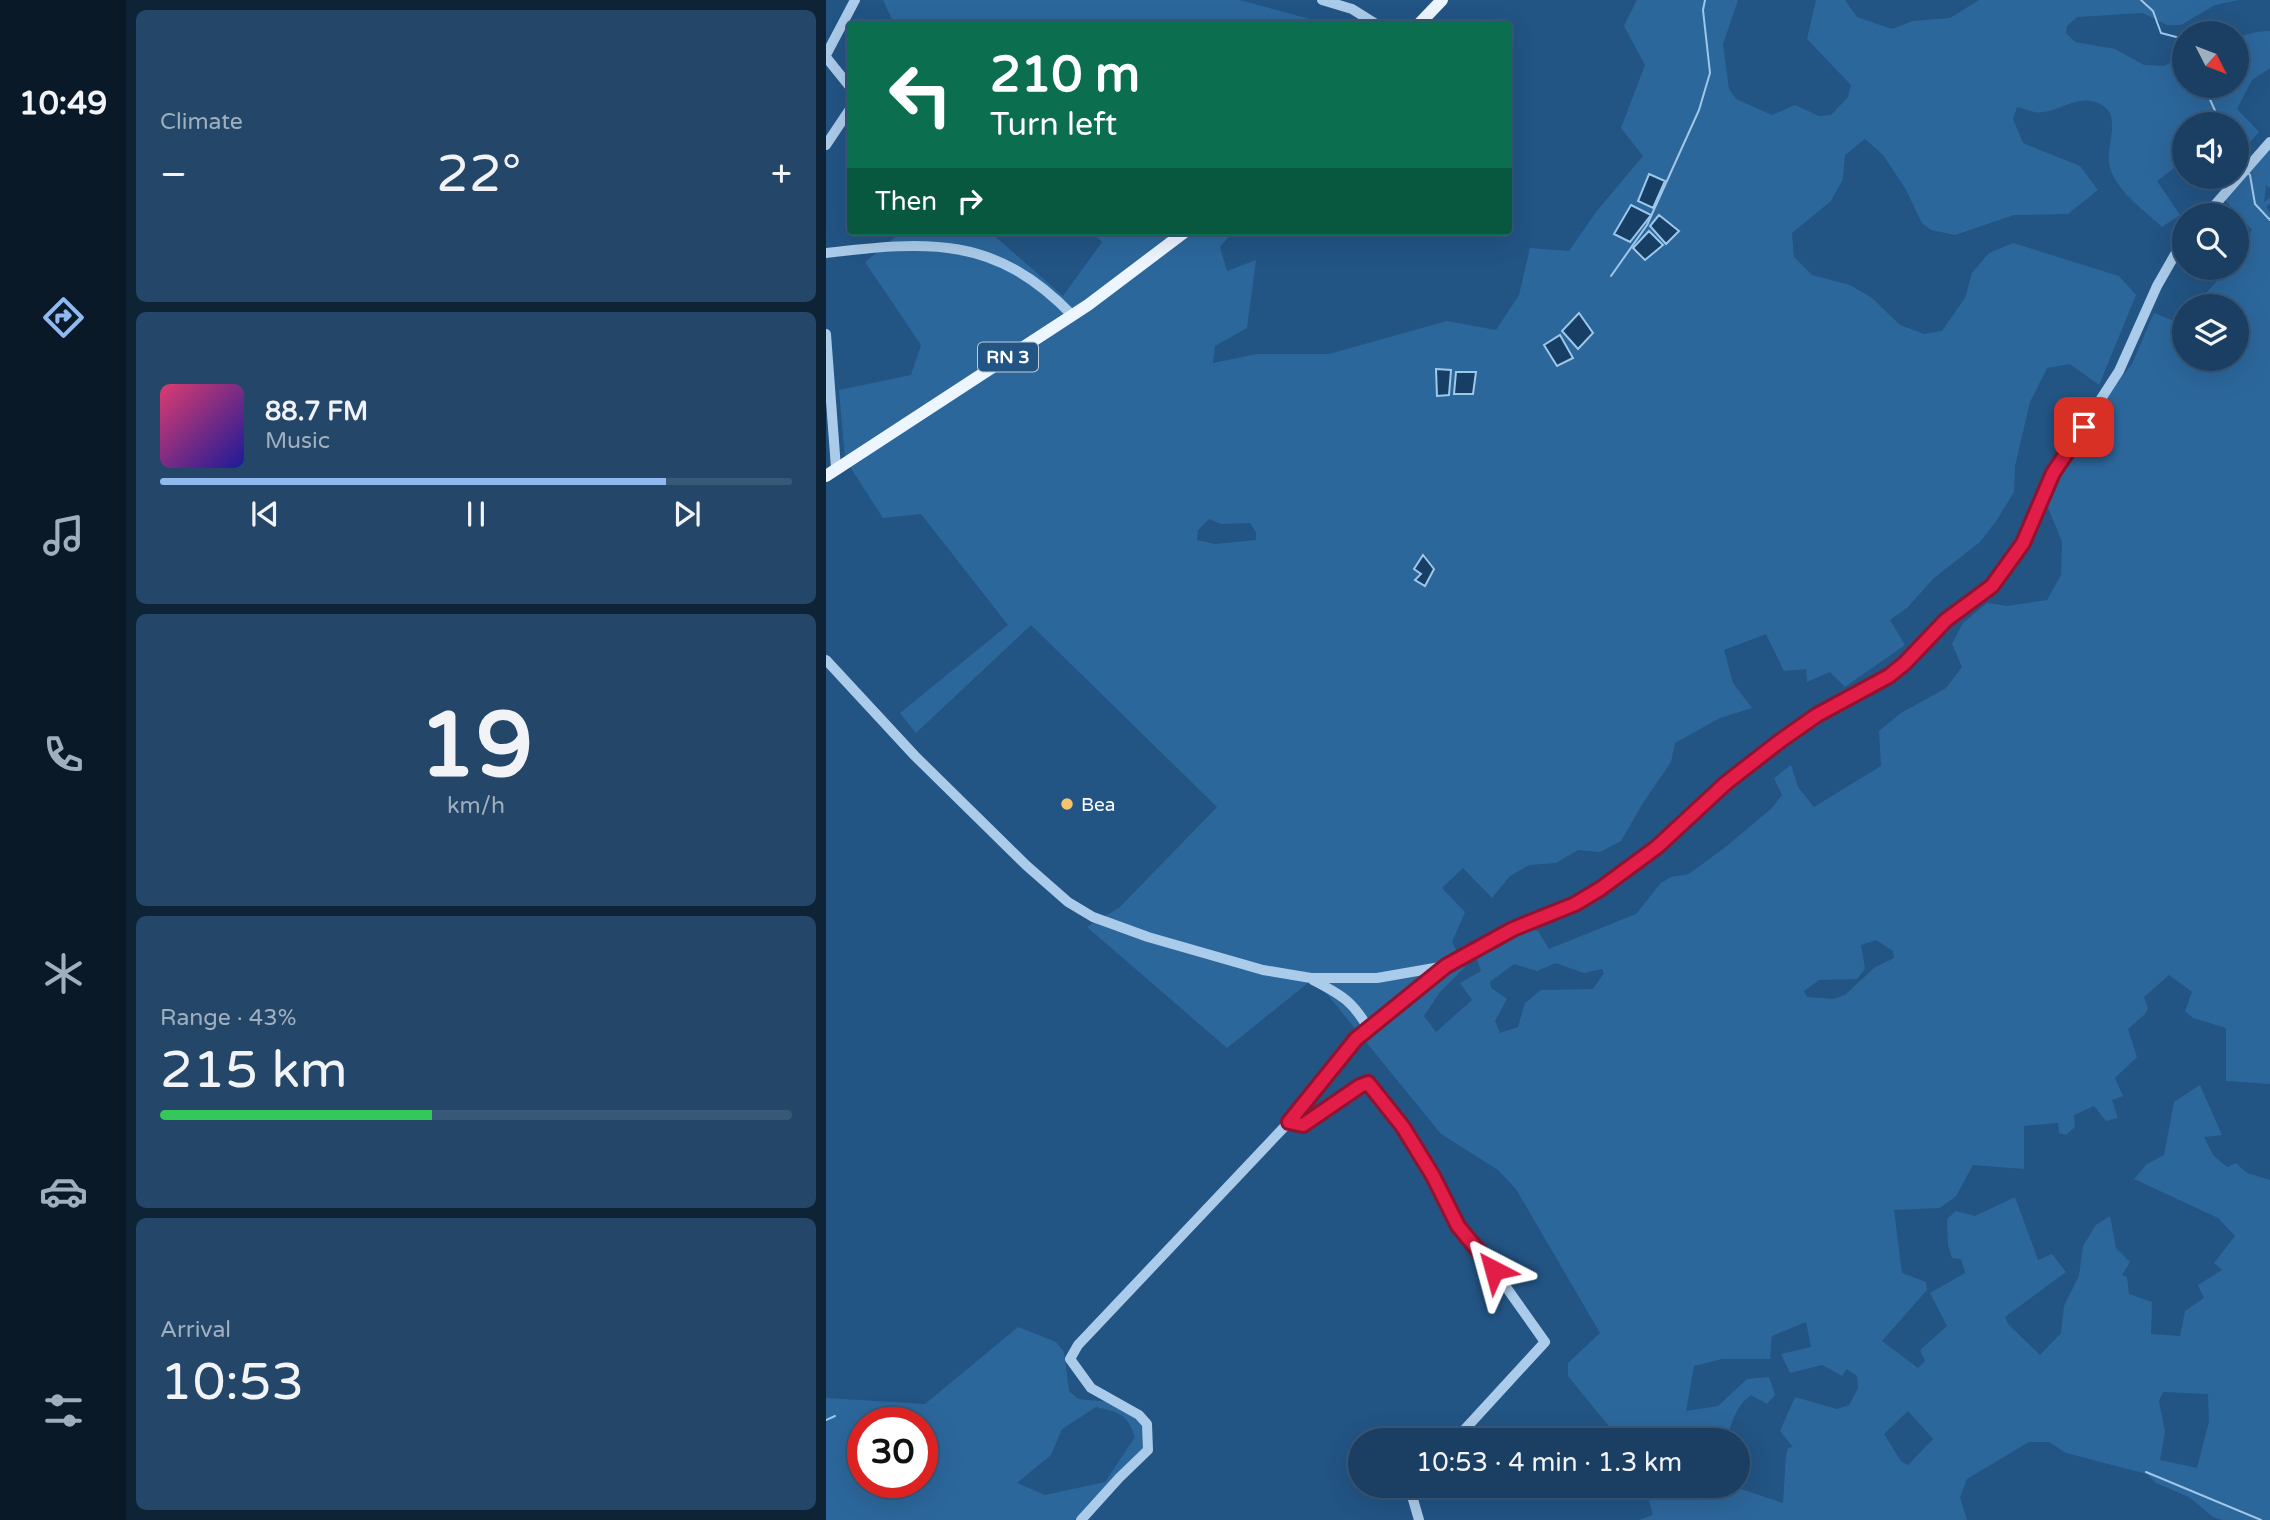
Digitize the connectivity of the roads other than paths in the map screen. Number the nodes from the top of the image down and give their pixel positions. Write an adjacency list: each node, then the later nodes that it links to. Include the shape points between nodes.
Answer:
1 (855, 0): 6 (street)
2 (1322, 0): 4 (street)
3 (1442, 0): 5 (main road)
4 (1371, 21)
5 (1422, 21)
6 (826, 56): 7 (street)
7 (847, 83)
8 (847, 114): 10 (street)
9 (2270, 142): 11 (street)
10 (826, 145)
11 (2216, 203)
12 (1181, 235): 15 (main road, RN 3)
13 (826, 253): 15 (street, via 926,242 976,252 1000,261 1054,297)
14 (2172, 258): 19 (street, via 2119,371 2053,473 2023,543 1992,586 1946,620 1905,663 1780,741 1657,847 1600,889)
15 (1072, 316): 17 (main road, RN 3)
16 (826, 334): 17 (street)
17 (831, 472)
18 (826, 660): 20 (street, via 915,756 1068,902 1093,917 1148,936 1263,970)
19 (1446, 966): 20 (street, via 1377,978); 21 (street)
20 (1311, 978): 21 (street, via 1352,1004)
21 (1368, 1028): 22 (street)
22 (1289, 1122): 23 (street, via 1303,1125 1368,1083 1403,1127 1458,1226 1545,1342); 25 (street, via 1078,1345 1070,1359 1091,1388 1147,1424 1148,1450)
23 (1466, 1428)
24 (1413, 1498): 26 (street)
25 (1081, 1520)
26 (1419, 1520)

